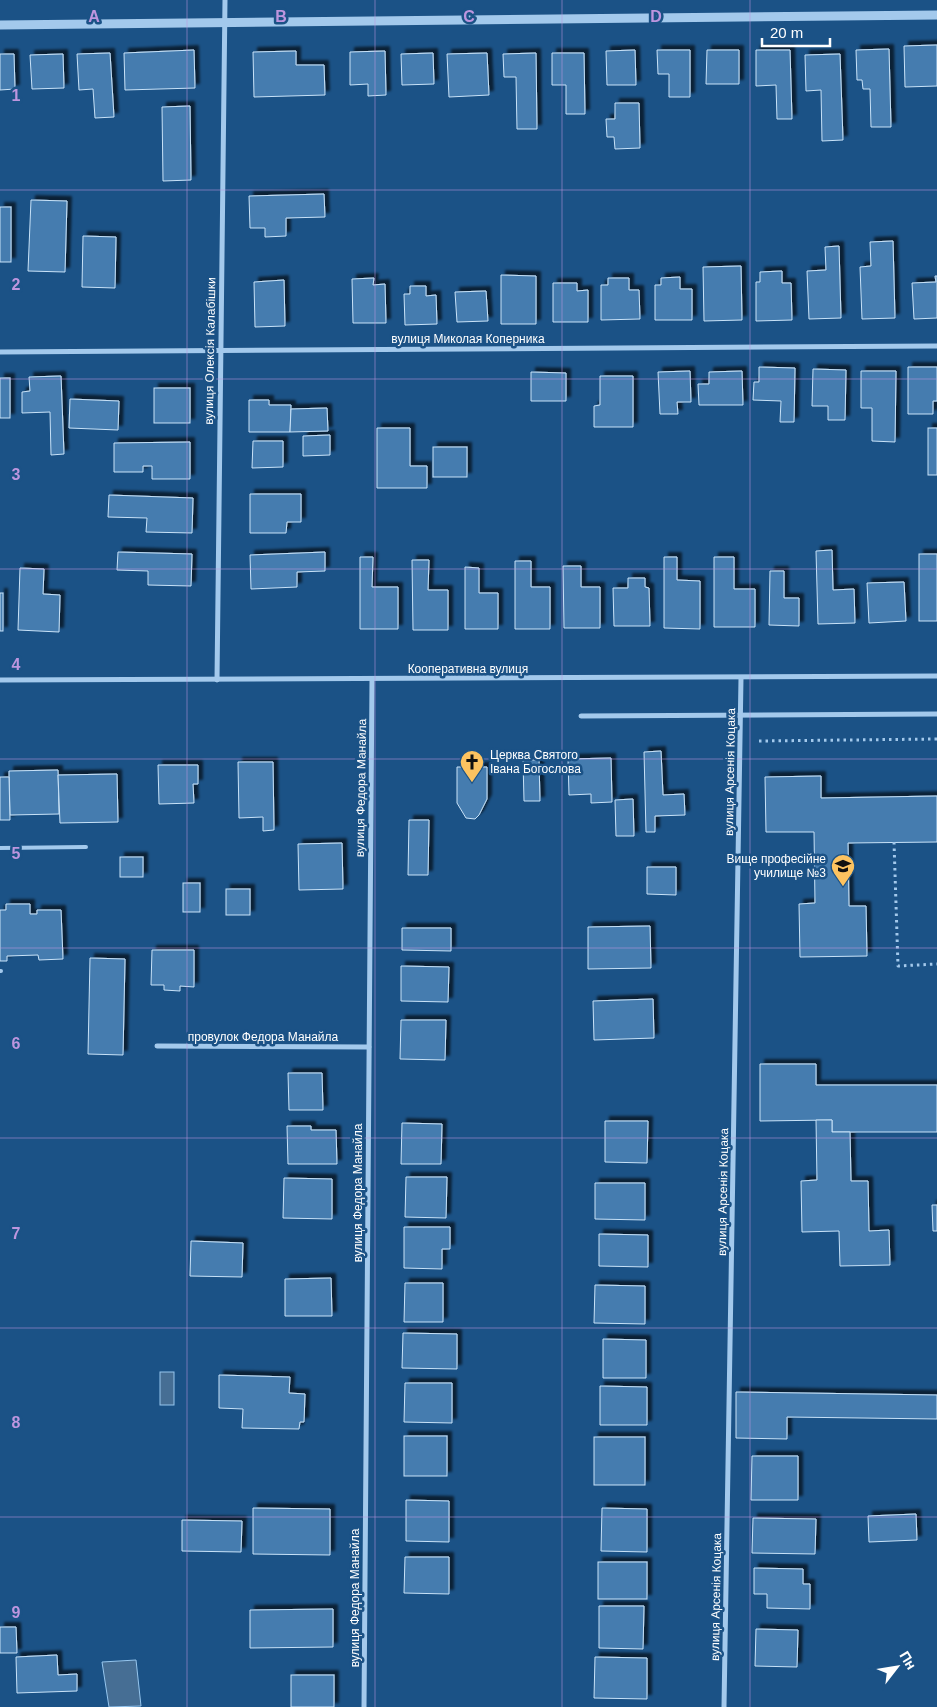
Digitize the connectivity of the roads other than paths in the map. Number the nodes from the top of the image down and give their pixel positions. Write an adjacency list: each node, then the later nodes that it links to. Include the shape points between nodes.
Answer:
1 (225, 0): 3 (street, вулиця Олексія Калабішки)
2 (937, 15): 3 (street)
3 (225, 23): 4 (street); 6 (street, вулиця Олексія Калабішки)
4 (0, 25)
5 (937, 346): 6 (street, вулиця Миколая Коперника)
6 (220, 351): 7 (street, вулиця Миколая Коперника); 11 (street, вулиця Олексія Калабішки)
7 (0, 352)
8 (937, 676): 9 (street, Кооперативна вулиця)
9 (741, 678): 12 (street, Кооперативна вулиця); 13 (street, вулиця Арсенія Коцака)
10 (0, 680): 11 (street, Кооперативна вулиця)
11 (217, 680): 12 (street, Кооперативна вулиця)
12 (372, 680): 19 (street, вулиця Федора Манайла)
13 (741, 714): 14 (street); 15 (street); 21 (street, вулиця Арсенія Коцака)
14 (937, 714)
15 (581, 716)
16 (86, 846): 17 (lane)
17 (0, 848)
18 (157, 1046): 19 (street, провулок Федора Манайла)
19 (368, 1047): 20 (street, вулиця Федора Манайла)
20 (364, 1707)
21 (724, 1707)

